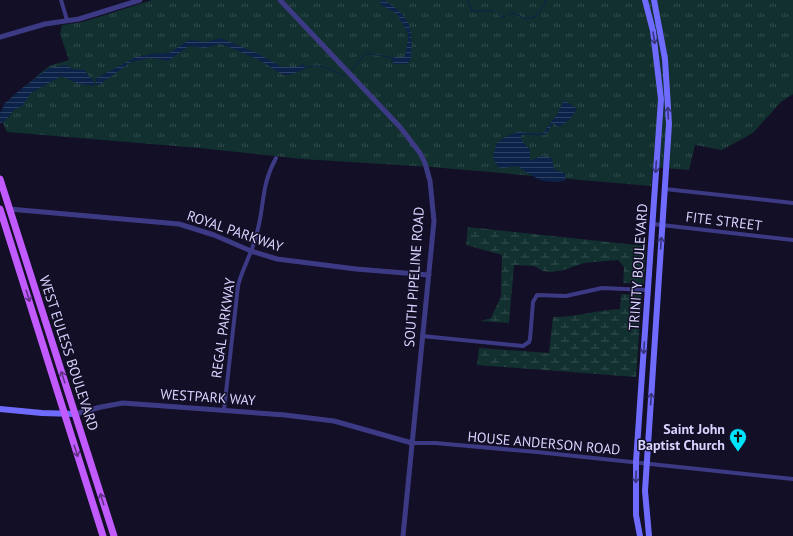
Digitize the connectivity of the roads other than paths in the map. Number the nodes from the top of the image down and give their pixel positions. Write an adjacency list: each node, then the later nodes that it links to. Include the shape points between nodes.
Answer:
1 (61, 0): 6 (street)
2 (139, 0): 6 (street, via 79,19)
3 (280, 0): 20 (street, SOUTH PIPELINE ROAD, via 372,96 420,153 427,169 434,221)
4 (645, 0): 15 (main road, TRINITY BOULEVARD, one-way to 15, via 653,31 661,99)
5 (654, 0): 10 (main road, TRINITY BOULEVARD, one-way to 5, via 669,124 667,80)
6 (67, 20): 7 (street)
7 (0, 37)
8 (276, 158): 18 (street, REGAL PARKWAY, via 265,180 257,235)
9 (0, 179): 14 (main road, WEST EULESS BOULEVARD)
10 (665, 189): 12 (street); 16 (main road, TRINITY BOULEVARD)
11 (0, 195): 14 (main road)
12 (793, 204)
13 (0, 208): 19 (main road, via 6,212 20,252); 22 (main road, WEST EULESS BOULEVARD, one-way to 22)
14 (9, 209): 18 (street, ROYAL PARKWAY, via 179,224 214,235); 19 (main road, WEST EULESS BOULEVARD)
15 (653, 224): 16 (street, FITE STREET); 21 (main road, TRINITY BOULEVARD)
16 (662, 225): 17 (street, FITE STREET); 31 (main road, TRINITY BOULEVARD, one-way to 16)
17 (793, 240)
18 (250, 251): 20 (street, ROYAL PARKWAY, via 297,262); 26 (street, REGAL PARKWAY, via 238,286)
19 (25, 256): 23 (main road, WEST EULESS BOULEVARD)
20 (428, 275): 24 (street, SOUTH PIPELINE ROAD)
21 (648, 290): 24 (street, via 602,288 566,296 537,295 533,302 530,339 523,346); 30 (main road, TRINITY BOULEVARD, one-way to 30)
22 (32, 310): 23 (main road); 27 (main road, WEST EULESS BOULEVARD)
23 (41, 310): 28 (main road, WEST EULESS BOULEVARD, one-way to 23)
24 (422, 336): 29 (street, SOUTH PIPELINE ROAD)
25 (0, 409): 27 (main road, WESTPARK WAY)
26 (224, 410): 28 (street, WESTPARK WAY, via 123,403); 29 (street, WESTPARK WAY, via 334,420)
27 (65, 414): 28 (main road, WESTPARK WAY); 33 (main road, WEST EULESS BOULEVARD, one-way to 33)
28 (75, 414): 34 (main road, WEST EULESS BOULEVARD, one-way to 28)
29 (412, 443): 30 (street, HOUSE ANDERSON ROAD); 35 (street, SOUTH PIPELINE ROAD)
30 (636, 462): 31 (street, HOUSE ANDERSON ROAD); 36 (main road, TRINITY BOULEVARD, one-way to 36, via 635,490)
31 (646, 464): 32 (street, HOUSE ANDERSON ROAD); 37 (main road, TRINITY BOULEVARD, via 645,491)
32 (793, 479)
33 (103, 536)
34 (114, 536)
35 (403, 536)
36 (640, 536)
37 (649, 536)

